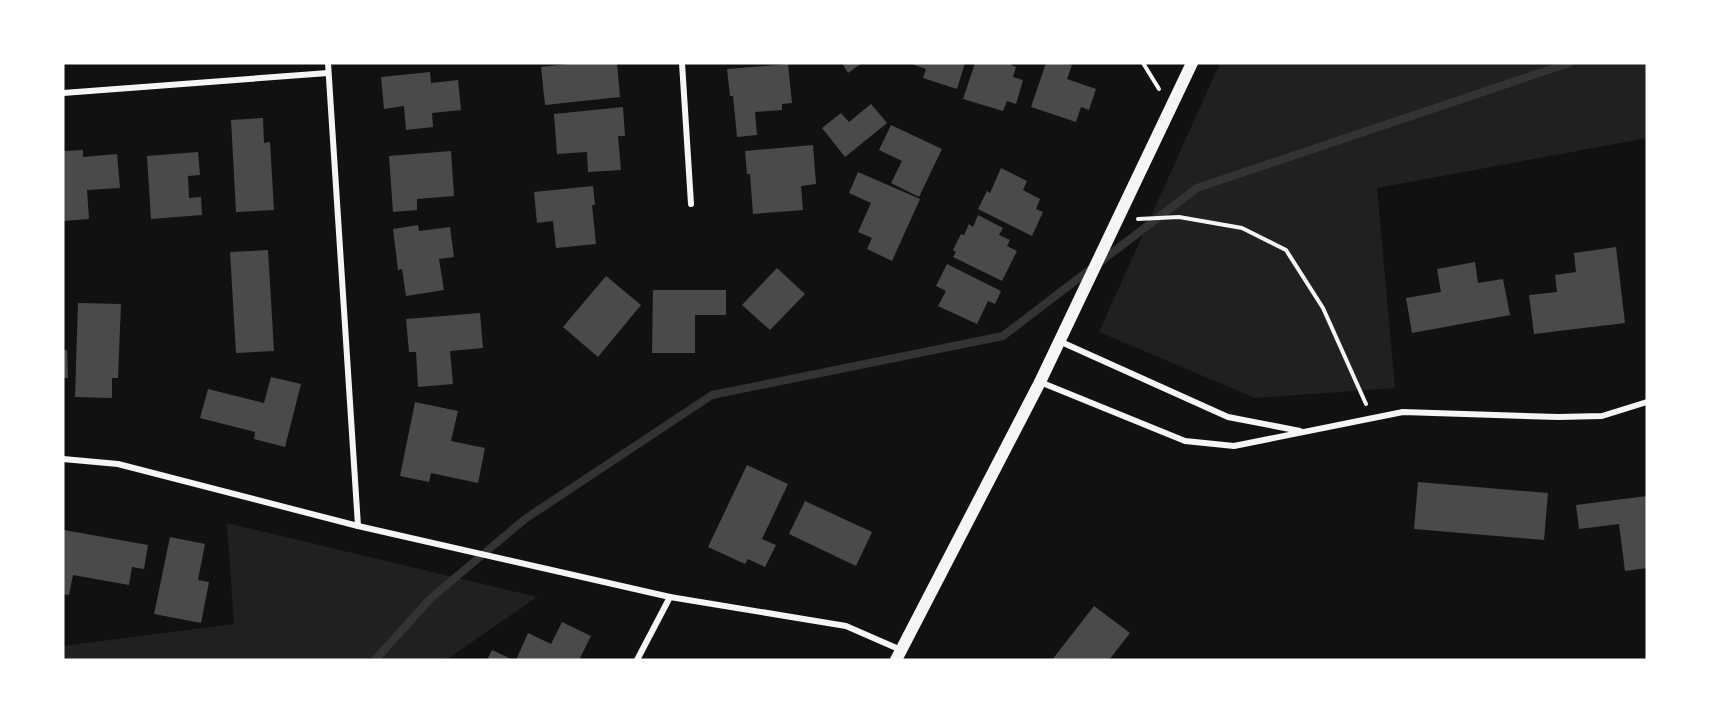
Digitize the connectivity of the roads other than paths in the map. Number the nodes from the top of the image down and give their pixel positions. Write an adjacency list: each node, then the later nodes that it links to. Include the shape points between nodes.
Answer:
1 (328, 63): 4 (street)
2 (682, 63): 6 (street)
3 (1191, 63): 7 (main road)
4 (328, 74): 5 (street); 12 (street)
5 (63, 93)
6 (691, 204)
7 (1059, 341): 8 (main road); 10 (street, via 1228,417)
8 (1040, 382): 10 (street, via 1185,441 1234,446); 14 (main road)
9 (1647, 402): 10 (street, via 1602,416 1402,412)
10 (1304, 432)
11 (63, 459): 12 (street, via 118,464)
12 (358, 526): 13 (street)
13 (670, 597): 14 (street, via 846,626); 15 (street)
14 (899, 655)
15 (637, 660)

